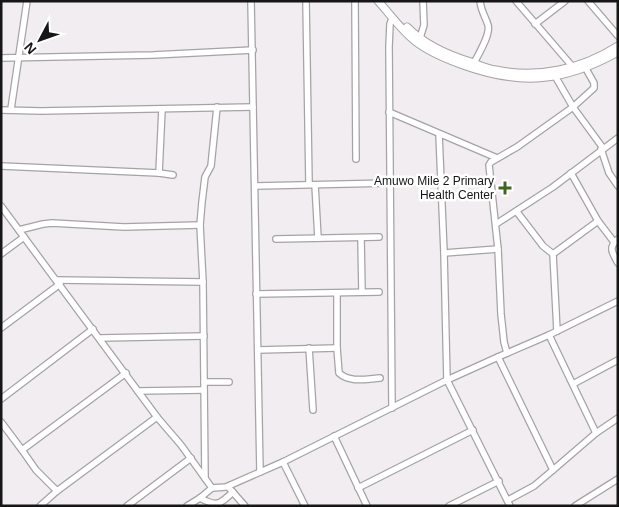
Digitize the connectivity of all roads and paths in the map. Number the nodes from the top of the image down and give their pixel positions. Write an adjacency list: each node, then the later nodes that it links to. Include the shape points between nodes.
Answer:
1 (27, 1): 20 (street)
2 (251, 1): 17 (street)
3 (306, 1): 41 (street)
4 (355, 1): 36 (street)
5 (378, 1): 12 (main road)
6 (384, 1): 15 (main road)
7 (423, 1): 15 (street, via 424,25)
8 (480, 1): 21 (street, via 489,31)
9 (516, 1): 13 (street)
10 (565, 1): 13 (street)
11 (588, 1): 14 (street)
12 (392, 18): 21 (main road, via 414,41 445,58); 31 (street, via 389,32)
13 (535, 24): 22 (street)
14 (618, 36)
15 (420, 38): 21 (main road)
16 (618, 46): 22 (main road)
17 (253, 50): 20 (street); 27 (street)
18 (618, 52): 23 (main road)
19 (1, 58): 20 (street)
20 (20, 58): 28 (street)
21 (469, 64): 22 (main road, via 529,74); 24 (main road, via 496,76 530,79)
22 (572, 66)
23 (585, 67): 24 (main road); 25 (street, via 595,86)
24 (555, 76): 25 (street)
25 (573, 106): 34 (street); 35 (street)
26 (217, 107): 27 (street); 29 (street); 50 (street)
27 (253, 107): 43 (street)
28 (11, 109): 29 (street); 30 (street)
29 (162, 109): 38 (street)
30 (1, 110)
31 (389, 112): 32 (street); 42 (street)
32 (439, 134): 35 (street); 59 (street)
33 (618, 138): 34 (street)
34 (602, 148): 39 (street); 44 (street, via 609,173)
35 (497, 158): 49 (street, via 488,170)
36 (356, 159)
37 (1, 166): 38 (street)
38 (159, 173): 40 (street)
39 (571, 173): 46 (street); 48 (street)
40 (173, 175)
41 (312, 184): 42 (street); 43 (street); 54 (street)
42 (390, 184): 91 (street)
43 (256, 186): 68 (street)
44 (618, 186)
45 (1, 206): 47 (street)
46 (517, 212): 49 (street); 61 (street, via 543,246)
47 (4, 214): 51 (street)
48 (598, 221): 57 (street); 61 (street)
49 (496, 224): 58 (street)
50 (200, 225): 51 (street, via 124,227 52,223); 64 (street)
51 (19, 230): 52 (street)
52 (24, 237): 60 (street); 63 (street)
53 (379, 237): 55 (street)
54 (318, 238): 55 (street); 56 (street)
55 (361, 238): 65 (street)
56 (276, 239)
57 (616, 241): 62 (street, via 611,252)
58 (498, 249): 59 (street); 79 (street, via 501,314)
59 (444, 253): 84 (street)
60 (1, 254)
61 (554, 254): 72 (street)
62 (618, 262)
63 (58, 282): 64 (street); 70 (street); 71 (street)
64 (203, 282): 74 (street)
65 (362, 292): 66 (street); 67 (street)
66 (379, 292)
67 (337, 293): 68 (street); 77 (street)
68 (256, 294): 78 (street)
69 (618, 301): 72 (street)
70 (1, 328)
71 (92, 329): 75 (street); 90 (street)
72 (557, 331): 73 (street)
73 (549, 335): 79 (street); 87 (street)
74 (204, 336): 75 (street); 85 (street)
75 (100, 338): 82 (street)
76 (309, 348): 77 (street); 78 (street); 92 (street)
77 (337, 348): 83 (street, via 338,370 343,376 352,379)
78 (258, 350): 103 (street)
79 (507, 353): 80 (street)
80 (498, 357): 84 (street); 102 (street)
81 (618, 360): 87 (street)
82 (126, 373): 88 (street); 99 (street)
83 (380, 378)
84 (447, 380): 91 (street); 96 (street)
85 (204, 382): 86 (street); 89 (street)
86 (229, 382)
87 (572, 384): 97 (street)
88 (138, 390): 89 (street); 93 (street)
89 (204, 390): 104 (street)
90 (1, 399)
91 (392, 408): 98 (street)
92 (313, 410)
93 (157, 416): 100 (street); 110 (street)
94 (618, 418): 97 (street)
95 (1, 422): 99 (street)
96 (473, 430): 106 (street); 109 (street)
97 (596, 433): 102 (street)
98 (334, 436): 101 (street); 109 (street)
99 (22, 450): 110 (street)
100 (191, 458): 104 (street); 115 (street)
101 (284, 462): 103 (street); 118 (street)
102 (553, 470): 113 (street)
103 (260, 472): 107 (street)
104 (206, 478): 108 (street)
105 (618, 479): 121 (street)
106 (499, 481): 113 (street); 120 (street)
107 (226, 486): 108 (street); 111 (street)
108 (212, 488): 112 (street)
109 (358, 488): 119 (street)
110 (57, 492): 114 (street)
111 (233, 492): 112 (street, via 214,505); 117 (street)
112 (200, 498): 116 (street)
113 (509, 503)
114 (40, 506)
115 (127, 506)
116 (187, 506)
117 (245, 506)
118 (305, 506)
119 (367, 506)
120 (448, 506)
121 (575, 506)

